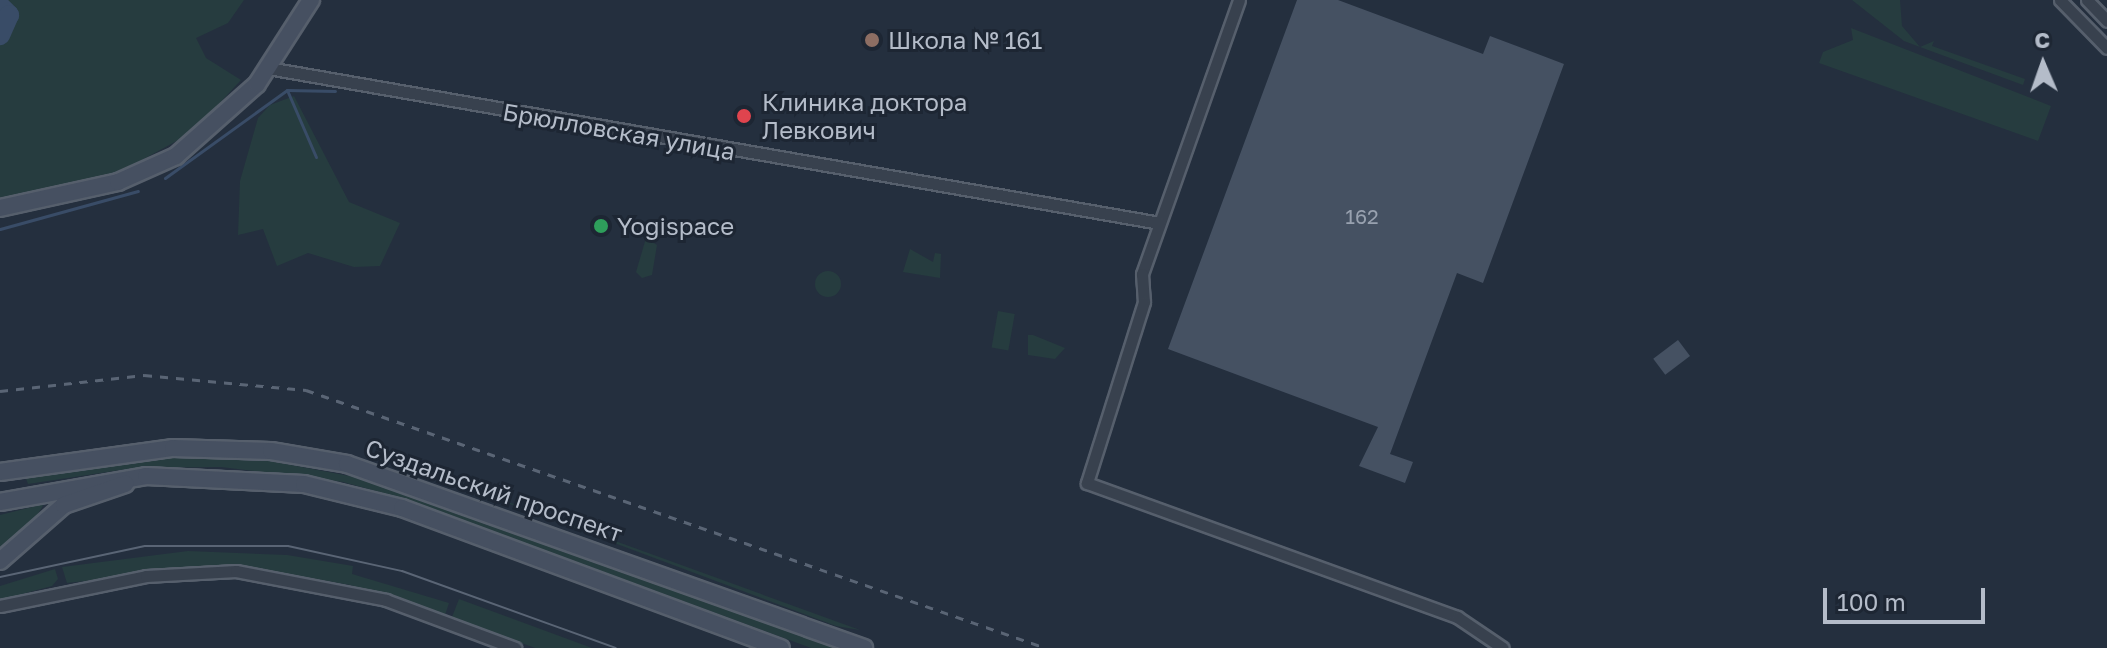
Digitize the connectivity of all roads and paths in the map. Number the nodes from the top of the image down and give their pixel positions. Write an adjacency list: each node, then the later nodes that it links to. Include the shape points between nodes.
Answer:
1 (311, 0): 7 (main road)
2 (1239, 0): 9 (street)
3 (2060, 0): 6 (street)
4 (2087, 0): 5 (street)
5 (2107, 21)
6 (2107, 48)
7 (268, 68): 8 (main road, via 238,106 150,170); 9 (street, Брюлловская улица)
8 (0, 208)
9 (1160, 223): 18 (street, via 1142,274 1144,302 1087,483 1457,617)
10 (0, 472): 17 (main road, Суздальский проспект, via 173,448 271,451 347,464)
11 (146, 476): 12 (main road, Суздальский проспект); 13 (main road, via 64,505); 16 (main road, Суздальский проспект, via 270,479 371,499)
12 (0, 502)
13 (0, 561)
14 (0, 606): 15 (street, via 146,576 236,571 386,600)
15 (515, 648)
16 (781, 648)
17 (864, 648)
18 (1503, 648)

